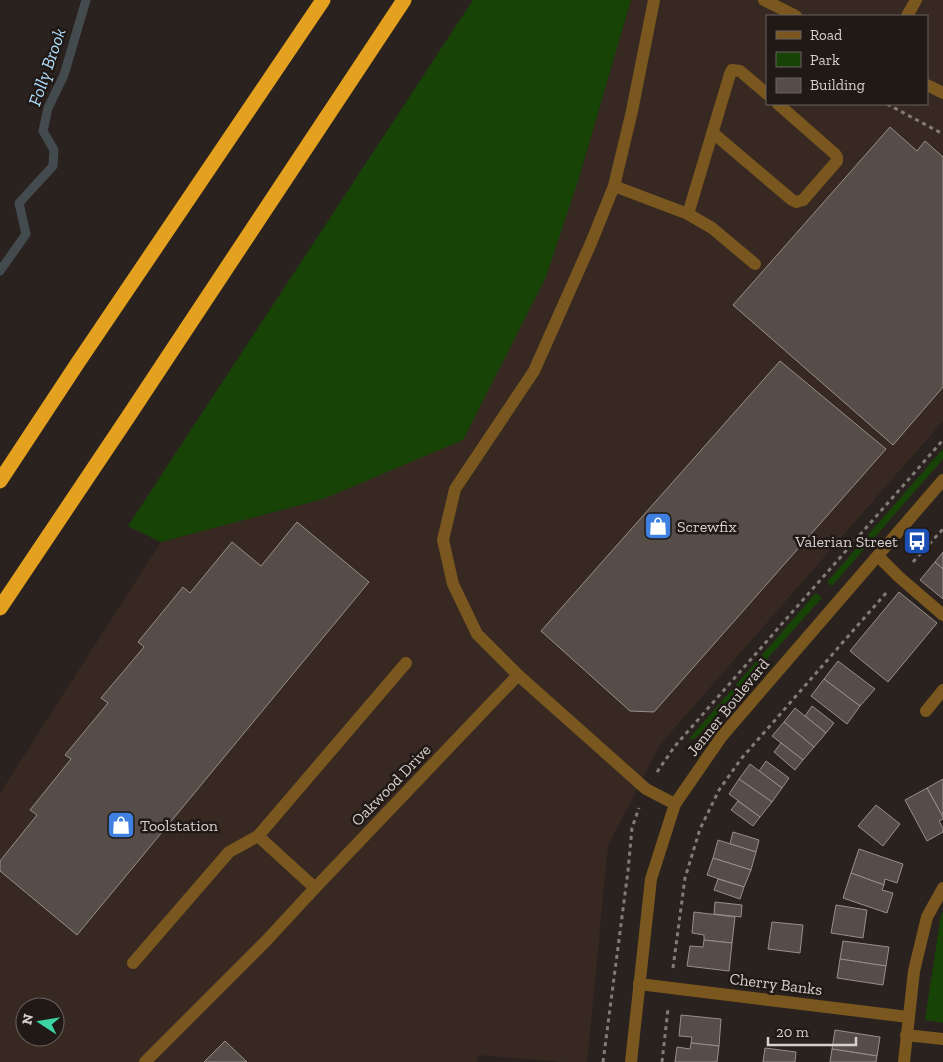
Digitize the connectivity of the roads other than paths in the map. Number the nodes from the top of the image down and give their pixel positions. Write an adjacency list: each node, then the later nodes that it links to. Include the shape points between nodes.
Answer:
1 (323, 0): 17 (highway)
2 (404, 0): 19 (highway)
3 (654, 0): 13 (street)
4 (764, 0): 6 (street)
5 (916, 0): 7 (street)
6 (794, 15)
7 (908, 15)
8 (928, 86): 10 (street)
9 (766, 93): 12 (street, via 740,71 732,70)
10 (943, 93)
11 (779, 105): 12 (street, via 837,159 800,202 792,200)
12 (713, 133): 14 (street)
13 (614, 186): 14 (street); 22 (street, via 534,371 455,488 443,540 454,584 476,634)
14 (688, 214): 15 (street, via 712,228)
15 (755, 264)
16 (943, 480): 18 (street, Jenner Boulevard)
17 (0, 481)
18 (878, 556): 20 (street); 25 (street, Jenner Boulevard, via 722,736)
19 (0, 608)
20 (943, 615)
21 (406, 663): 26 (street)
22 (518, 675): 25 (street, via 646,789); 27 (street, Oakwood Drive)
23 (943, 690): 24 (street)
24 (926, 711)
25 (675, 804): 30 (street, Jenner Boulevard, via 651,879)
26 (258, 836): 27 (street); 29 (street, via 229,852)
27 (315, 888): 34 (street, Oakwood Drive)
28 (943, 888): 31 (street, via 927,917 914,971)
29 (133, 964)
30 (639, 984): 31 (street, Cherry Banks); 35 (street, Jenner Boulevard)
31 (908, 1017): 32 (street)
32 (906, 1035): 33 (street); 36 (street)
33 (943, 1040)
34 (145, 1062)
35 (631, 1062)
36 (904, 1062)

